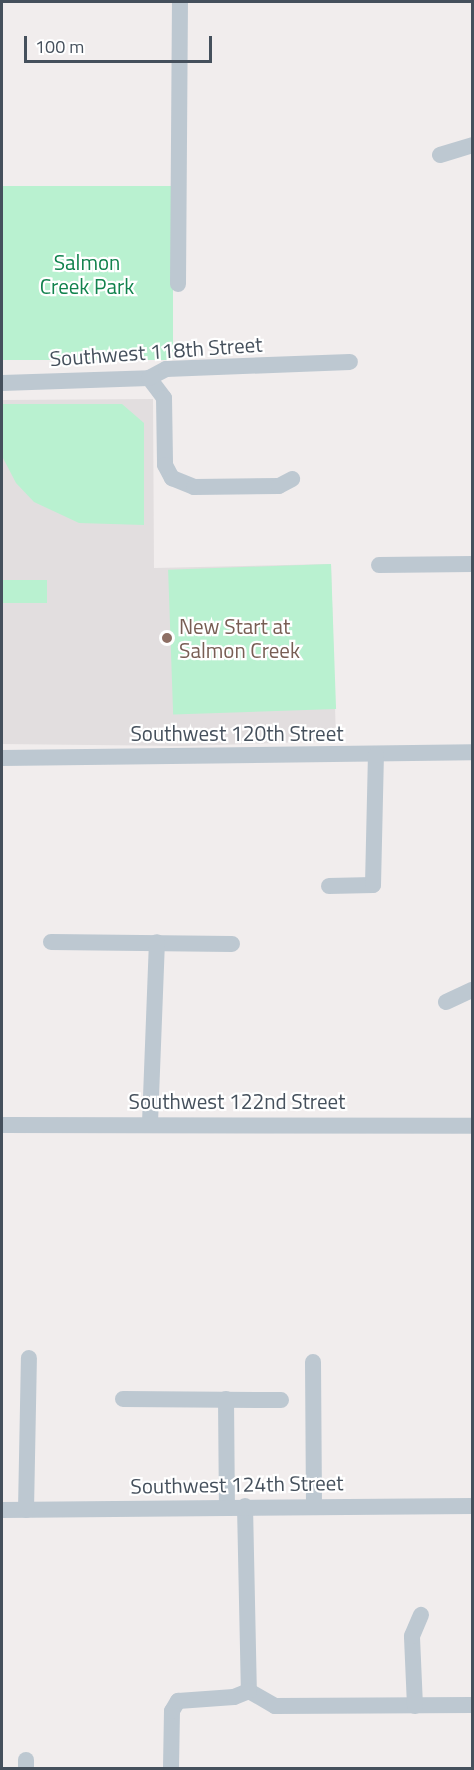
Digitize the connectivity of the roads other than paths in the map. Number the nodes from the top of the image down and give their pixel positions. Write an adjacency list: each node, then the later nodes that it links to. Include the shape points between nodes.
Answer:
1 (180, 2): 4 (street)
2 (472, 145): 3 (street)
3 (440, 155)
4 (178, 284)
5 (350, 362): 6 (street, Southwest 118th Street, via 166,369)
6 (149, 378): 7 (street, Southwest 118th Street); 8 (street, via 164,398 165,465 181,485 279,486)
7 (2, 383)
8 (292, 479)
9 (472, 564): 10 (street)
10 (379, 566)
11 (472, 752): 12 (street, Southwest 120th Street)
12 (376, 755): 13 (street, Southwest 120th Street); 14 (street, via 374,885)
13 (2, 758)
14 (329, 886)
15 (51, 942): 16 (street)
16 (156, 942): 17 (street); 20 (street)
17 (232, 944)
18 (472, 990): 19 (street)
19 (446, 1002)
20 (150, 1123): 21 (street, Southwest 122nd Street); 22 (street, Southwest 122nd Street)
21 (2, 1125)
22 (472, 1126)
23 (29, 1358): 32 (street)
24 (313, 1362): 28 (street)
25 (123, 1399): 26 (street)
26 (226, 1399): 27 (street); 31 (street)
27 (281, 1400)
28 (314, 1505): 29 (street, Southwest 124th Street); 30 (street, Southwest 124th Street)
29 (245, 1506): 31 (street, Southwest 124th Street); 35 (street)
30 (472, 1506)
31 (227, 1507): 32 (street, Southwest 124th Street)
32 (26, 1509): 33 (street, Southwest 124th Street)
33 (2, 1510)
34 (421, 1615): 37 (street, via 412,1636)
35 (249, 1691): 37 (street, via 275,1706); 38 (street, via 234,1697 178,1701 172,1711)
36 (472, 1705): 37 (street)
37 (415, 1706)
38 (171, 1768)

